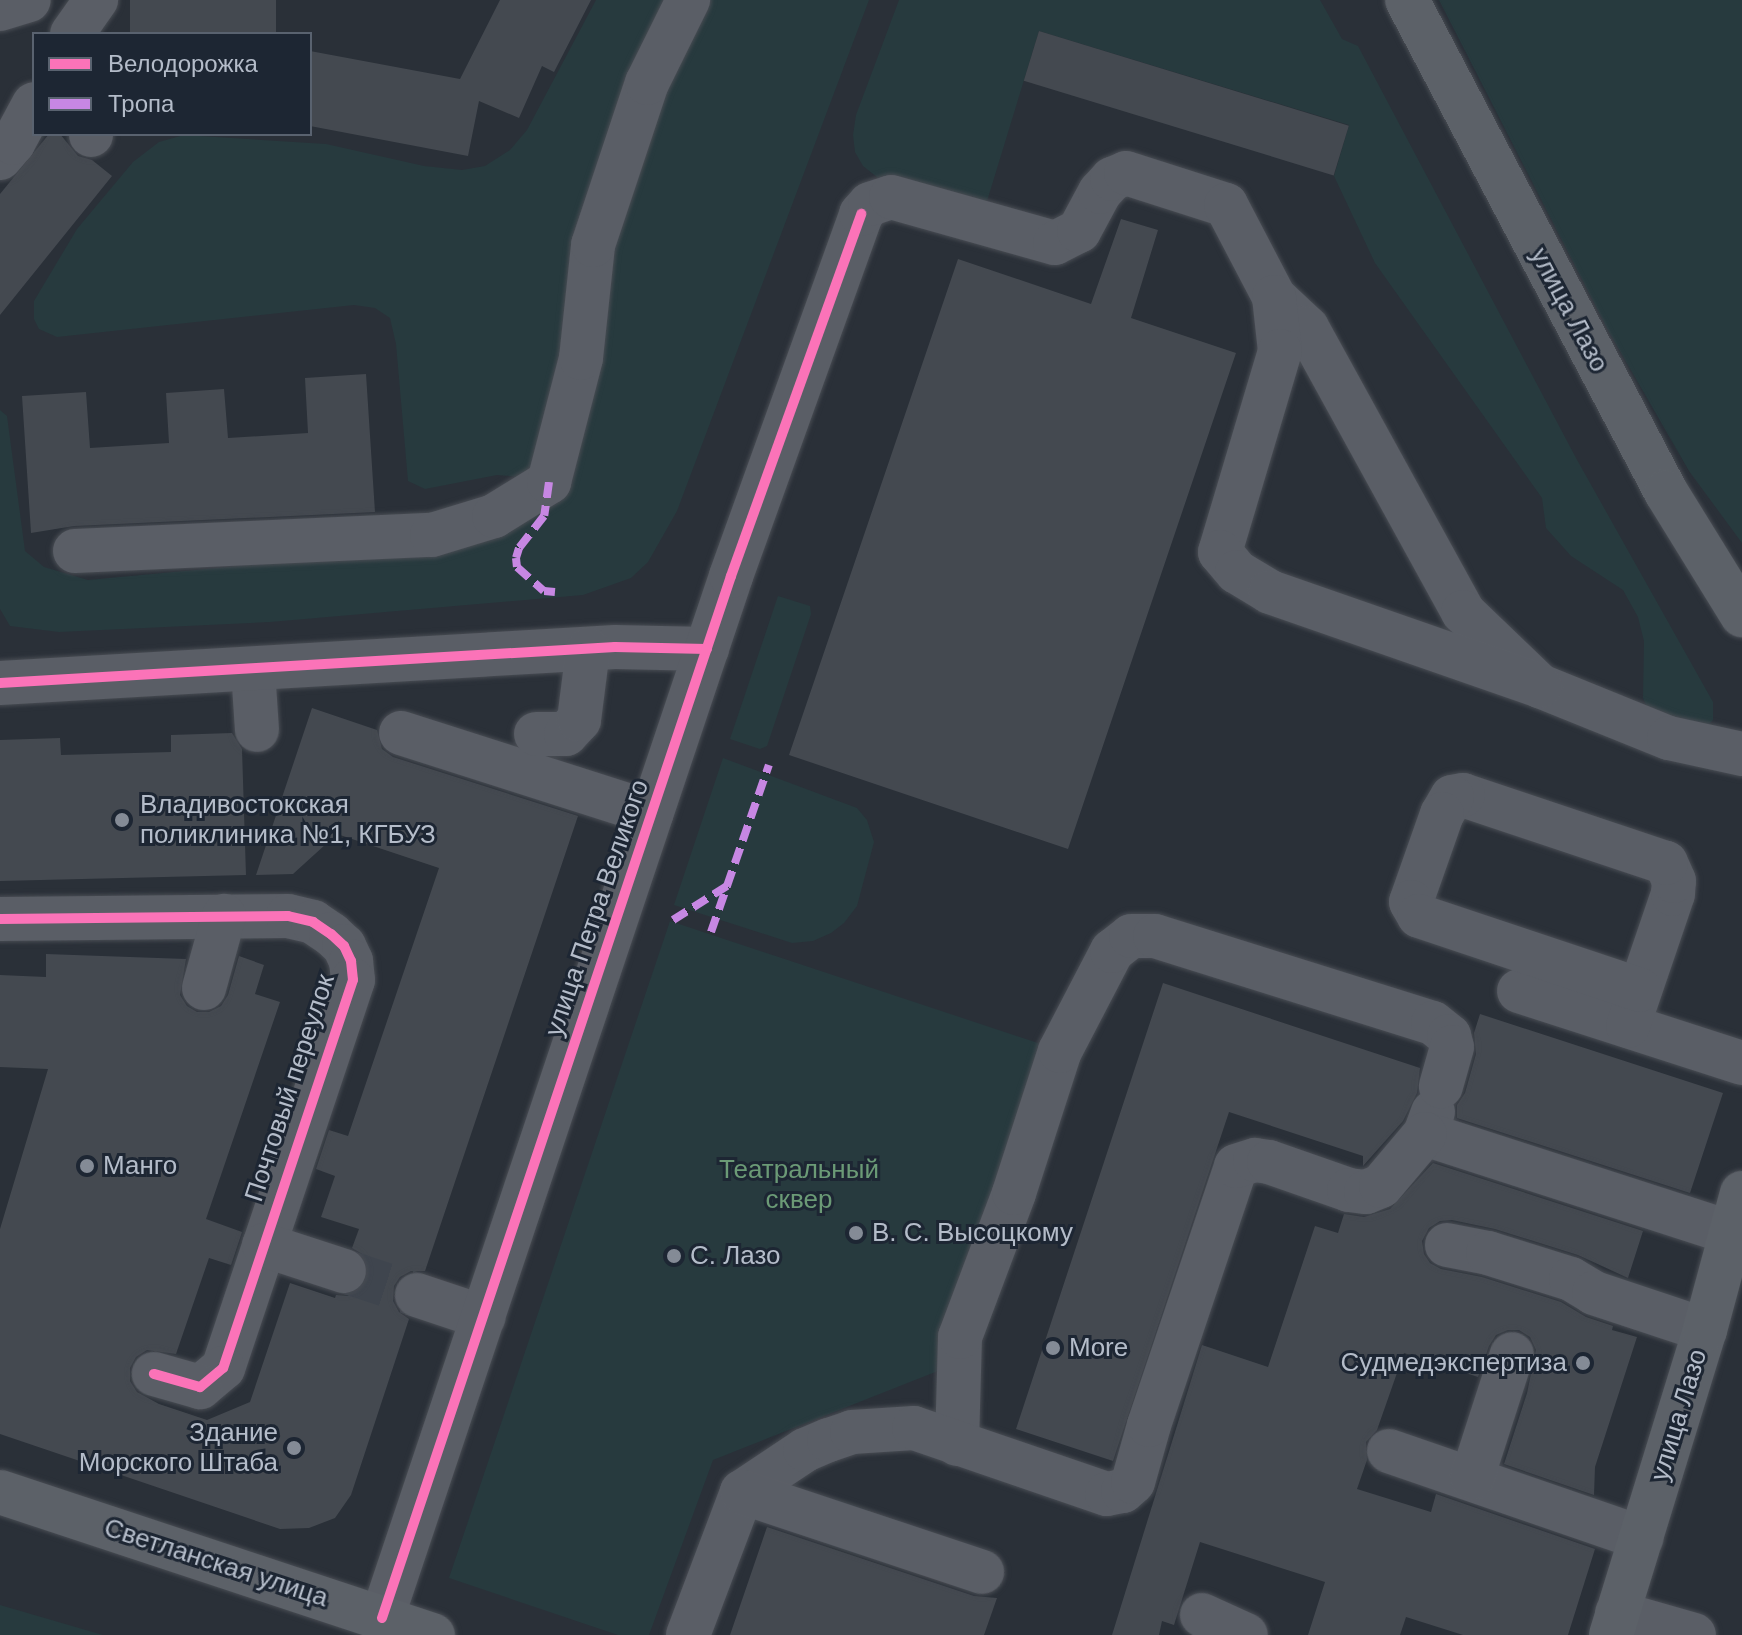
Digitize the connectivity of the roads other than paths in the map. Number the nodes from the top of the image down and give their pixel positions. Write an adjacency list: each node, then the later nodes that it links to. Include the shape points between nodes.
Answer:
1 (29, 0): 5 (street)
2 (98, 0): 6 (street); 7 (street)
3 (688, 0): 11 (street, via 647,83 593,245 581,358 549,482 494,516 432,535)
4 (1407, 0): 12 (main road, улица Лазо, via 1666,492)
5 (0, 9)
6 (74, 32)
7 (98, 32)
8 (32, 108): 9 (street)
9 (0, 158)
10 (1274, 297): 13 (street, улица Петра Великого, via 1226,205 1126,173 1100,192 1079,231 1055,243 891,197 879,199 861,214); 17 (street, via 1307,328 1463,612); 17 (street, via 1280,351 1220,552 1237,572 1270,592)
11 (75, 551)
12 (1742, 615)
13 (707, 649): 14 (street); 22 (street, улица Петра Великого)
14 (588, 650): 15 (street); 20 (street, via 579,720 566,734)
15 (253, 670): 16 (street); 18 (street)
16 (0, 683)
17 (1540, 686): 21 (street, via 1669,738)
18 (257, 730)
19 (401, 733): 22 (street)
20 (536, 734)
21 (1742, 754)
22 (652, 813): 36 (street, улица Петра Великого)
23 (224, 916): 24 (street, Почтовый переулок); 25 (street); 30 (street, Почтовый переулок, via 288,916 313,922 344,946 351,961 353,980)
24 (0, 919)
25 (204, 988)
26 (1519, 991): 27 (street)
27 (1634, 1008): 27 (street, via 1673,894 1666,863 1463,795 1452,797 1411,902 1419,916); 28 (street)
28 (1742, 1063)
29 (1433, 1111): 31 (street); 40 (street, via 1381,1186 1366,1192 1269,1162 1236,1166 1133,1482 1123,1491 1107,1494); 40 (street, via 1452,1047 1449,1036 1433,1023 1155,936 1131,936 1112,951 1060,1051 960,1337)
30 (279, 1194): 32 (street, Почтовый переулок); 32 (street, via 327,1266)
31 (1737, 1213): 34 (main road, улица Лазо)
32 (264, 1245): 39 (street, Почтовый переулок, via 223,1368 200,1387)
33 (1447, 1245): 37 (street, via 1571,1279 1594,1293)
34 (1730, 1288): 37 (main road, улица Лазо)
35 (417, 1295): 36 (street)
36 (483, 1317): 48 (street, улица Петра Великого)
37 (1705, 1330): 45 (main road, улица Лазо)
38 (1512, 1354): 42 (street)
39 (154, 1374)
40 (957, 1444): 44 (street, via 914,1428 852,1432 805,1450)
41 (1389, 1451): 42 (street)
42 (1472, 1478): 45 (street)
43 (0, 1492): 48 (main road, Светланская улица)
44 (742, 1492): 46 (street); 51 (street)
45 (1641, 1538): 49 (main road, улица Лазо)
46 (982, 1572)
47 (1202, 1615): 52 (street)
48 (382, 1618): 50 (main road, Светланская улица)
49 (1614, 1624): 53 (street)
50 (433, 1635)
51 (688, 1635)
52 (1246, 1635)
53 (1694, 1635)

